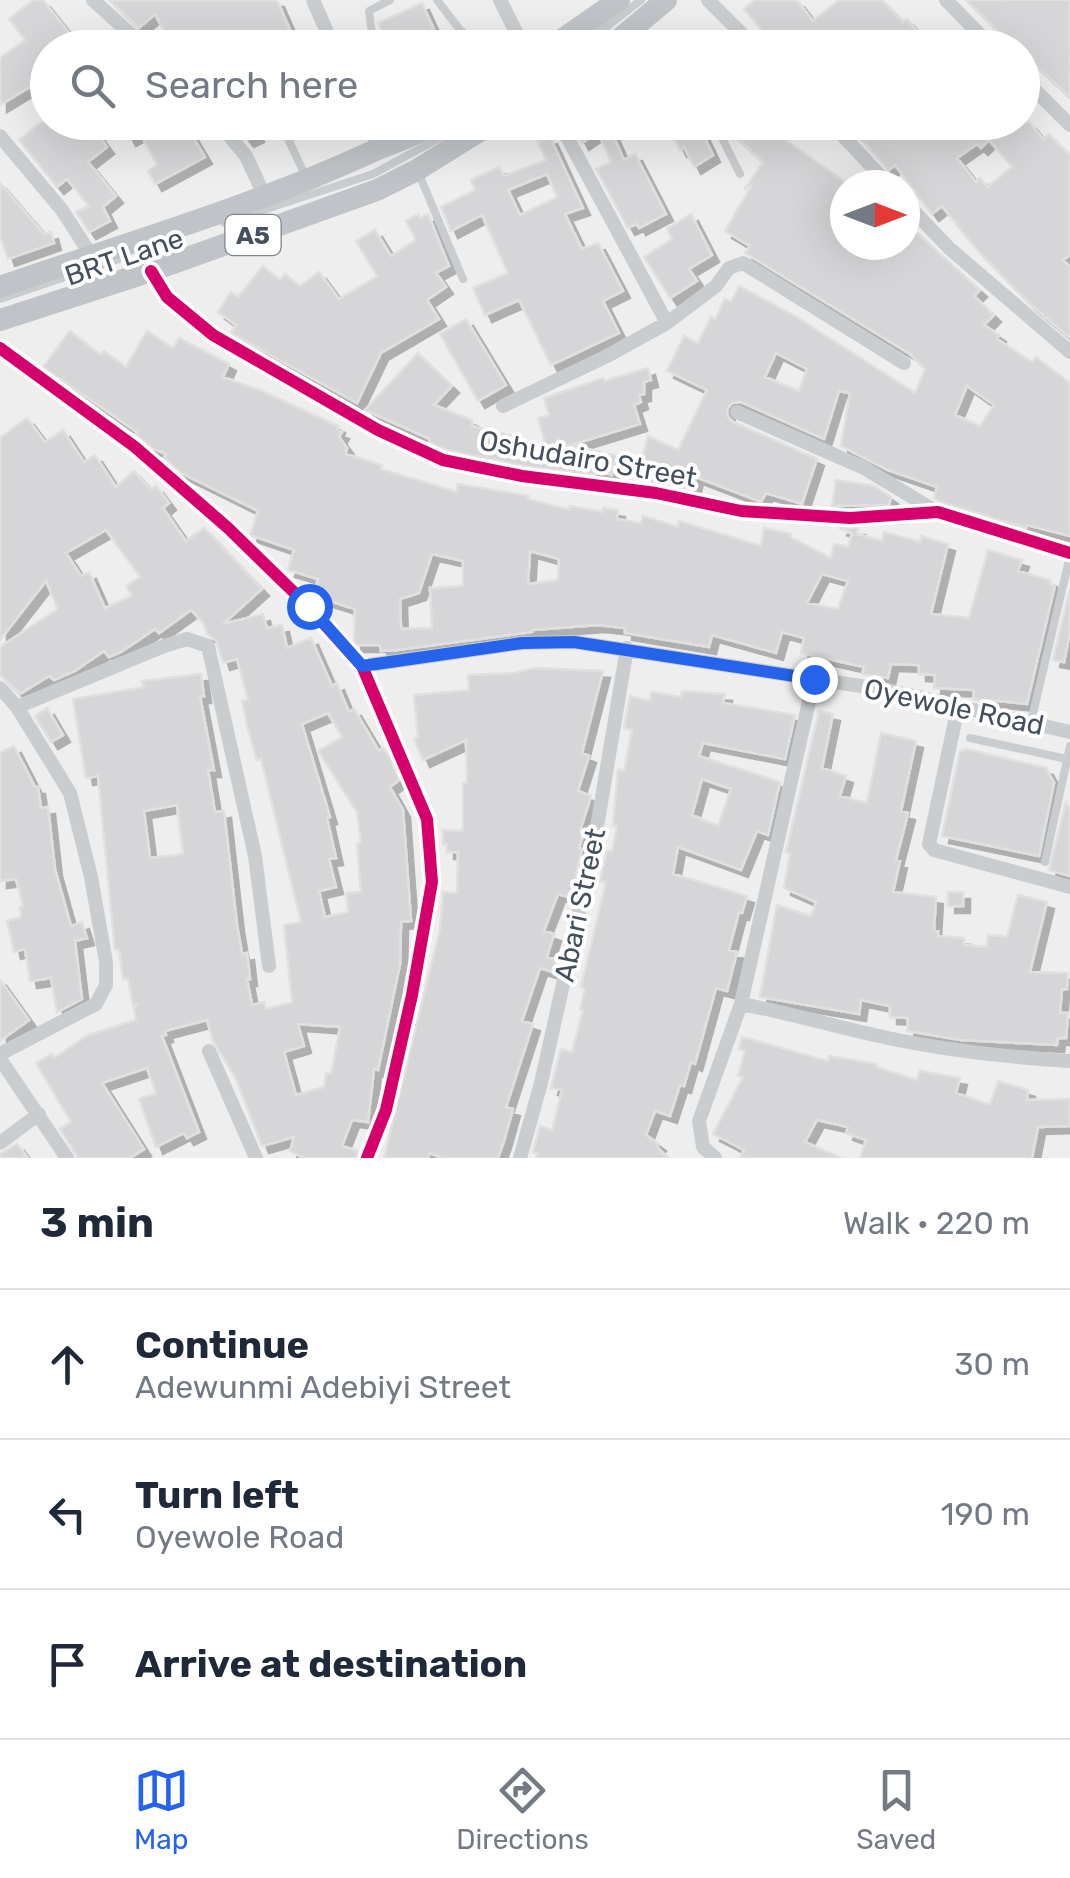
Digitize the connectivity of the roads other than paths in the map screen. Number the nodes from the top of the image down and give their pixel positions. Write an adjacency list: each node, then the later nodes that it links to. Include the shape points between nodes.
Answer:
1 (93, 0): 11 (street)
2 (313, 0): 12 (street)
3 (390, 0): 13 (lane, via 369,12)
4 (437, 0): 14 (lane)
5 (500, 0): 15 (street)
6 (619, 0): 16 (highway)
7 (666, 0): 10 (highway)
8 (708, 0): 18 (street)
9 (946, 0): 19 (street)
10 (640, 12): 17 (lane)
11 (126, 30)
12 (326, 30)
13 (372, 30)
14 (461, 30)
15 (515, 30)
16 (576, 30)
17 (610, 30)
18 (738, 30)
19 (975, 30)
20 (1040, 95): 21 (street)
21 (1070, 124)
22 (0, 136): 40 (street)
23 (233, 140): 37 (street)
24 (289, 140): 36 (lane)
25 (376, 140): 32 (street)
26 (396, 140): 32 (highway, A5)
27 (435, 140): 39 (lane, via 373,174)
28 (465, 140): 33 (highway, A5)
29 (570, 140): 47 (street)
30 (723, 140): 35 (lane)
31 (847, 140): 34 (street)
32 (380, 148): 36 (highway, A5)
33 (417, 170): 42 (highway, A5); 43 (lane)
34 (875, 170)
35 (740, 174)
36 (308, 181): 37 (highway, A5)
37 (265, 197): 40 (highway, A5)
38 (920, 218): 49 (street)
39 (222, 224)
40 (91, 255): 44 (highway, A5)
41 (130, 255): 45 (lane, BRT Lane)
42 (150, 271): 46 (highway, A5); 53 (street, Oshudairo Street, via 167,297 213,335 444,460 741,511 850,518)
43 (463, 279)
44 (0, 287)
45 (0, 299)
46 (0, 320)
47 (667, 323): 50 (street, via 742,264); 51 (street)
48 (0, 348): 56 (street, via 135,447 228,528)
49 (1070, 352)
50 (904, 364)
51 (503, 406)
52 (737, 412): 53 (street, via 864,468)
53 (938, 512): 54 (street, Oshudairo Street)
54 (1070, 554): 61 (lane)
55 (627, 648): 56 (street, Oyewole Road, via 522,643); 57 (street, Oyewole Road); 78 (street, Abari Street, via 594,845)
56 (362, 666): 77 (street, via 427,819 432,882 386,1110)
57 (814, 679): 60 (street, Oyewole Road); 69 (street)
58 (0, 688): 59 (street)
59 (17, 707): 68 (street, via 164,646 187,639 208,646 255,856); 71 (street, via 70,793 91,877 106,985 96,1004)
60 (958, 707): 61 (street, Oyewole Road); 67 (street, via 929,844)
61 (1031, 722): 62 (street, Oyewole Road)
62 (1070, 732)
63 (970, 738): 65 (lane)
64 (1070, 746): 65 (lane)
65 (1067, 759): 66 (lane)
66 (1045, 862)
67 (1070, 887)
68 (269, 966)
69 (741, 1004): 72 (street, via 872,1034); 79 (street, via 700,1121 703,1147)
70 (209, 1051): 76 (street)
71 (0, 1056): 73 (street)
72 (1070, 1061)
73 (40, 1114): 74 (street); 75 (street)
74 (0, 1143)
75 (67, 1158)
76 (256, 1158)
77 (367, 1158)
78 (520, 1158)
79 (715, 1158)

